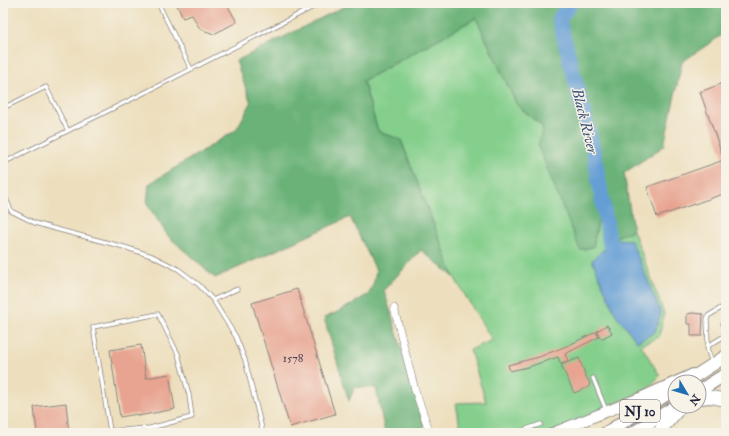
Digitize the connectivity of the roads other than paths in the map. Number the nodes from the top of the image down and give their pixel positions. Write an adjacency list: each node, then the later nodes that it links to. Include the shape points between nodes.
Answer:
1 (158, 3): 3 (lane)
2 (321, 3): 3 (lane)
3 (191, 70): 5 (lane)
4 (3, 108): 5 (lane, via 46,86)
5 (68, 131): 6 (lane)
6 (3, 163)
7 (3, 191): 8 (lane)
8 (8, 203): 9 (lane); 11 (lane, via 11,211 35,223 124,247 165,262 186,275)
9 (3, 205)
10 (237, 289): 11 (lane)
11 (214, 300): 33 (lane, via 241,348)
12 (726, 306): 15 (lane, via 708,316)
13 (394, 308): 34 (street)
14 (712, 330): 15 (lane)
15 (708, 333): 17 (lane)
16 (726, 335): 17 (lane)
17 (708, 346): 19 (lane)
18 (726, 356): 19 (highway)
19 (711, 366): 20 (highway); 27 (main road)
20 (698, 374)
21 (726, 374): 23 (highway)
22 (593, 378): 27 (lane)
23 (707, 386)
24 (667, 394): 37 (highway, NJ 10)
25 (707, 397): 26 (highway)
26 (726, 400)
27 (607, 412): 36 (main road)
28 (667, 412): 38 (highway, NJ 10)
29 (674, 414): 39 (highway)
30 (541, 424): 35 (lane)
31 (150, 428): 31 (lane, via 192,417 178,354 158,314 93,327 110,431); 32 (lane)
32 (151, 433)
33 (263, 433)
34 (430, 433)
35 (515, 433)
36 (553, 433)
37 (606, 433)
38 (633, 433)
39 (658, 433)

